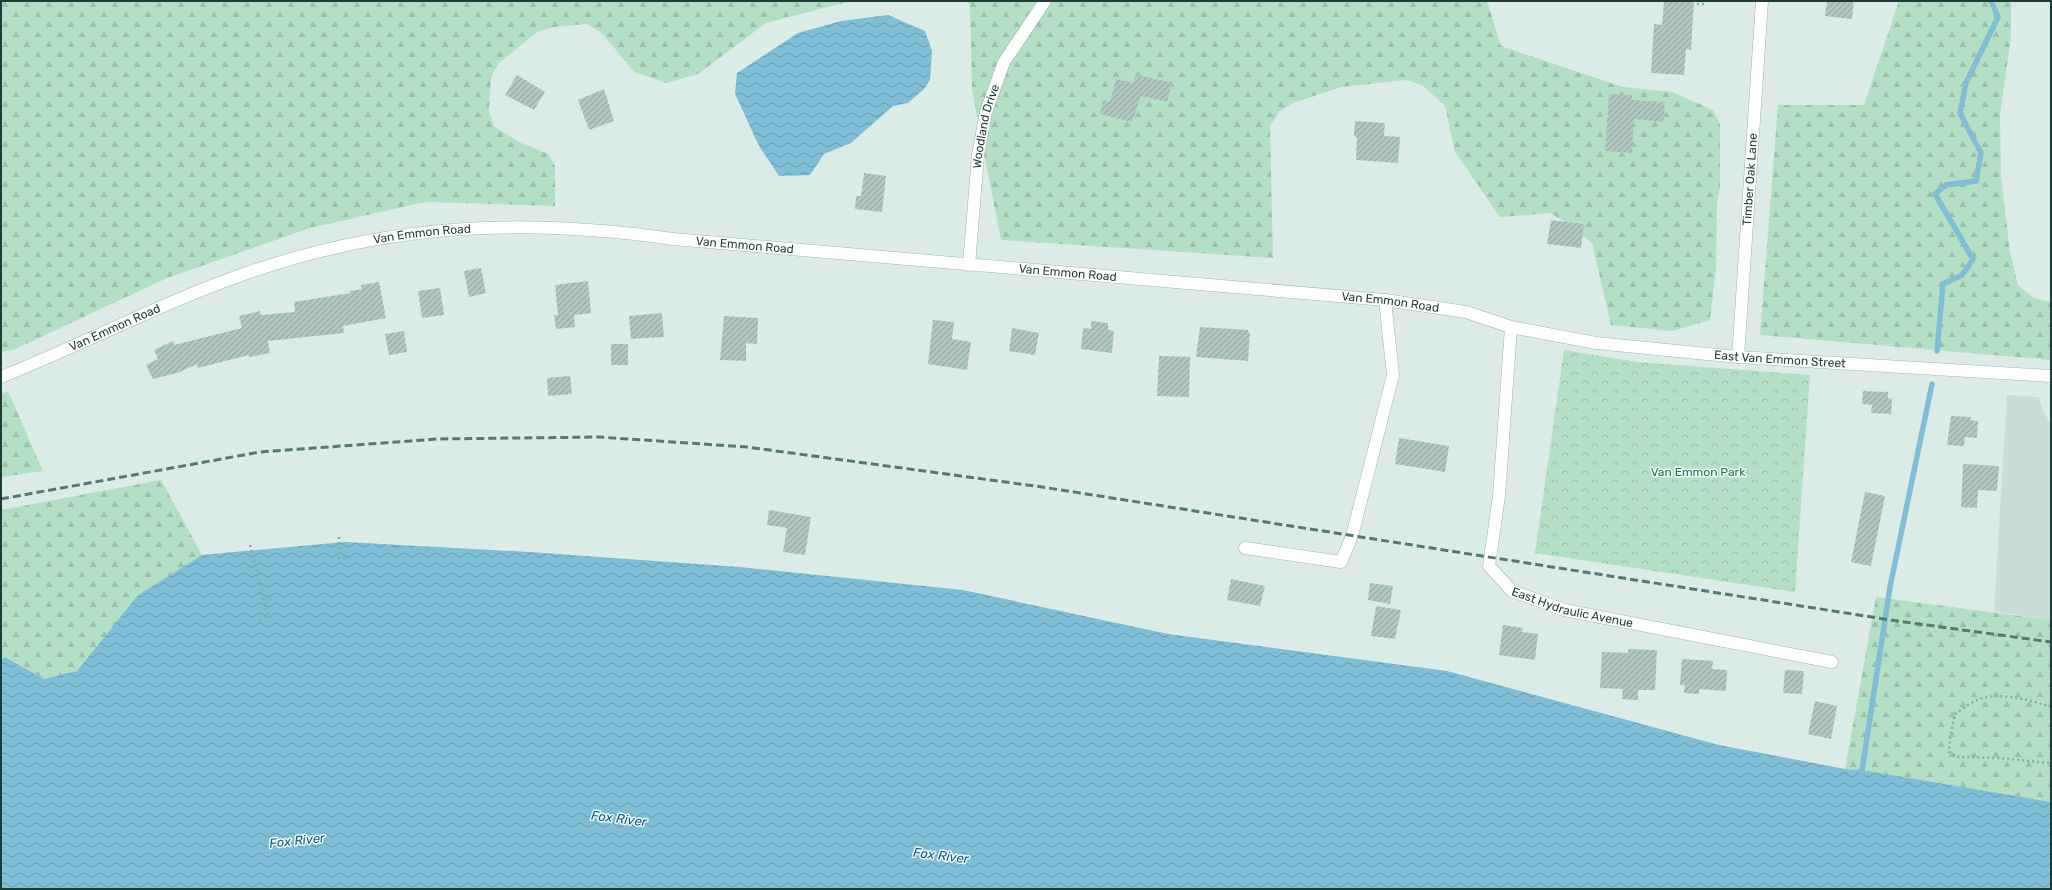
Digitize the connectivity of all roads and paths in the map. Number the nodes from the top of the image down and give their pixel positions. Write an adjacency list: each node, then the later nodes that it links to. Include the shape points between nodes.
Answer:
1 (1045, 1): 5 (street, Woodland Drive, via 1004,62 986,112 978,155)
2 (1704, 1): 4 (path, via 1704,4)
3 (1762, 1): 8 (street, Timber Oak Lane)
4 (1697, 4)
5 (969, 265): 6 (street, Van Emmon Road); 10 (street, Van Emmon Road, via 673,240 616,231 559,227 479,227 409,233 332,248 247,273)
6 (1385, 300): 7 (street, Van Emmon Road, via 1466,312); 13 (street, via 1393,375 1352,536 1341,562)
7 (1511, 327): 8 (street, East Van Emmon Street, via 1596,343); 18 (street, East Hydraulic Avenue, via 1499,496 1489,566 1512,591 1564,610)
8 (1738, 357): 9 (street, East Van Emmon Street)
9 (2051, 376)
10 (1, 377)
11 (339, 537): 14 (path, via 339,558)
12 (250, 545): 15 (path)
13 (1245, 548)
14 (345, 558)
15 (268, 616): 16 (path); 17 (path)
16 (275, 616)
17 (260, 620)
18 (1832, 662)
19 (2051, 707): 20 (path, via 2038,702 2002,696 1978,699 1955,714 1949,752 1958,757)
20 (2051, 763)

